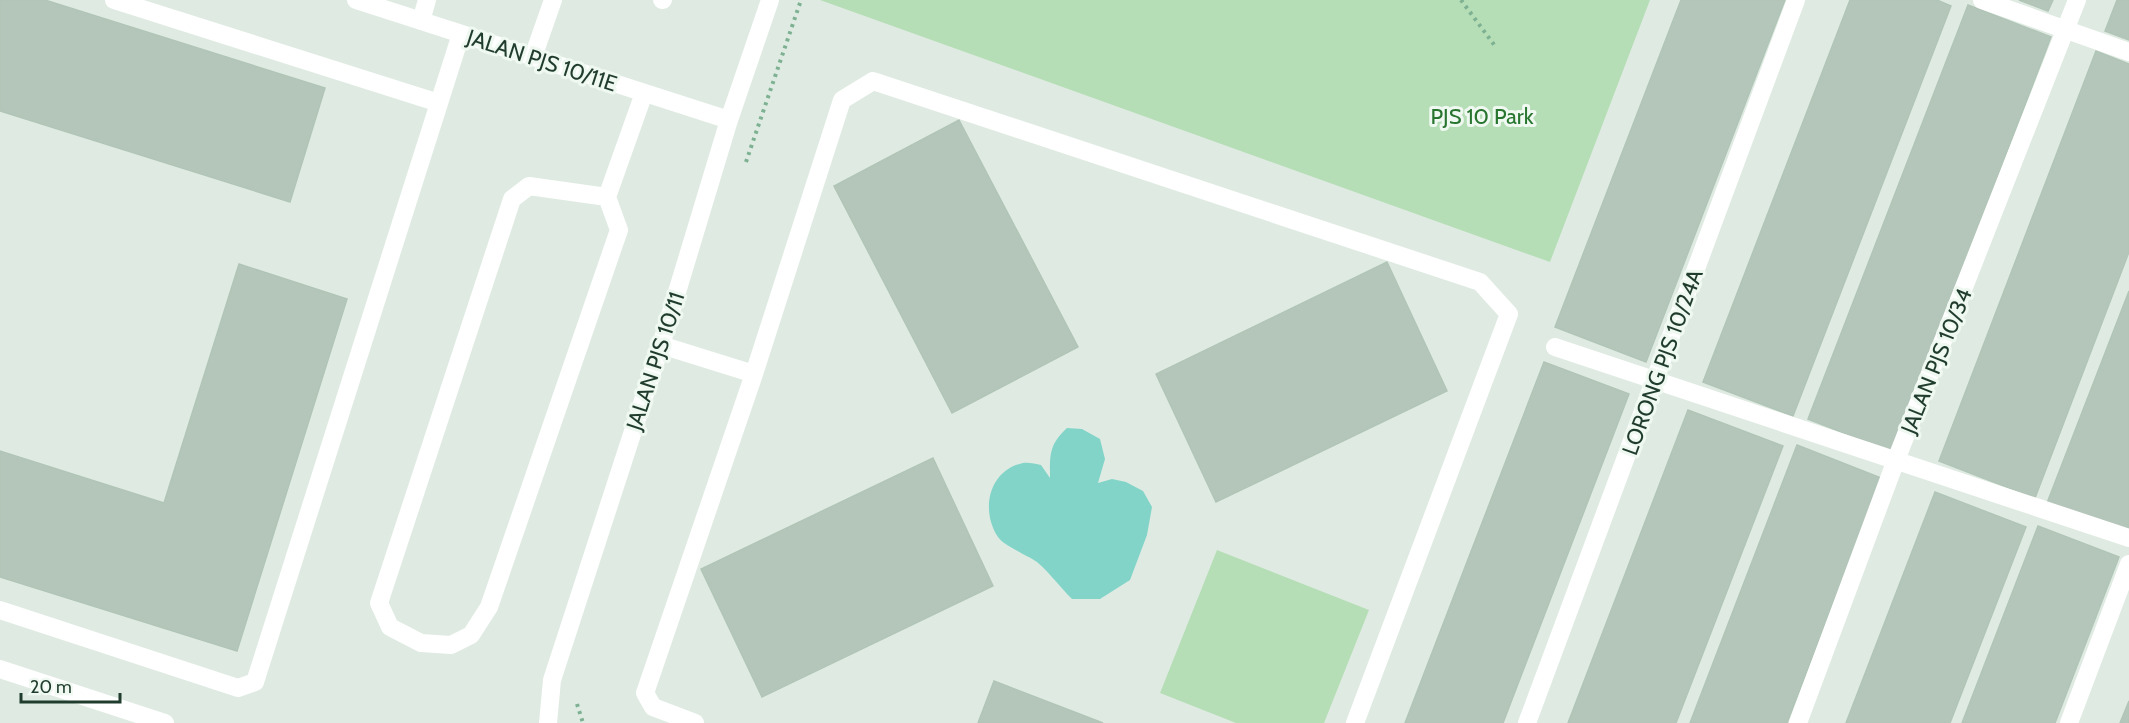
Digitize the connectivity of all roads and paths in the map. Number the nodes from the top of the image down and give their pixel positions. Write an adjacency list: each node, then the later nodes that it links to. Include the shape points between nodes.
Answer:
1 (114, 0): 17 (street)
2 (357, 0): 10 (street, JALAN PJS 10/11E)
3 (427, 0): 10 (street)
4 (554, 0): 15 (street)
5 (770, 0): 18 (street, JALAN PJS 10/11)
6 (1461, 0): 13 (path)
7 (1796, 0): 23 (street, LORONG PJS 10/24A)
8 (1982, 0): 11 (street)
9 (2077, 0): 11 (street, JALAN PJS 10/34)
10 (421, 21): 12 (street, JALAN PJS 10/11E)
11 (2066, 30): 14 (street); 24 (street, JALAN PJS 10/34)
12 (461, 34): 15 (street, JALAN PJS 10/11E); 17 (street)
13 (1495, 46)
14 (2129, 52)
15 (533, 57): 16 (street, JALAN PJS 10/11E)
16 (644, 93): 18 (street, JALAN PJS 10/11E); 19 (street)
17 (439, 103): 27 (street, via 255,682 238,688)
18 (729, 120): 20 (street, JALAN PJS 10/11)
19 (607, 196): 19 (street, via 619,230 489,607 471,635 451,645 421,643 390,627 379,603 512,199 529,186)
20 (661, 345): 22 (street); 30 (street, JALAN PJS 10/11, via 552,680)
21 (1554, 347): 23 (street)
22 (754, 374): 31 (street, via 645,693 652,707); 32 (street, via 843,100 873,81 1480,282 1509,314)
23 (1656, 380): 24 (street); 33 (street, LORONG PJS 10/24A)
24 (1896, 460): 25 (street); 34 (street, JALAN PJS 10/34)
25 (2129, 537)
26 (2129, 564): 35 (street)
27 (0, 610)
28 (0, 669): 29 (street)
29 (165, 723)
30 (548, 723)
31 (695, 723)
32 (1355, 723)
33 (1527, 723)
34 (1798, 723)
35 (2069, 723)

